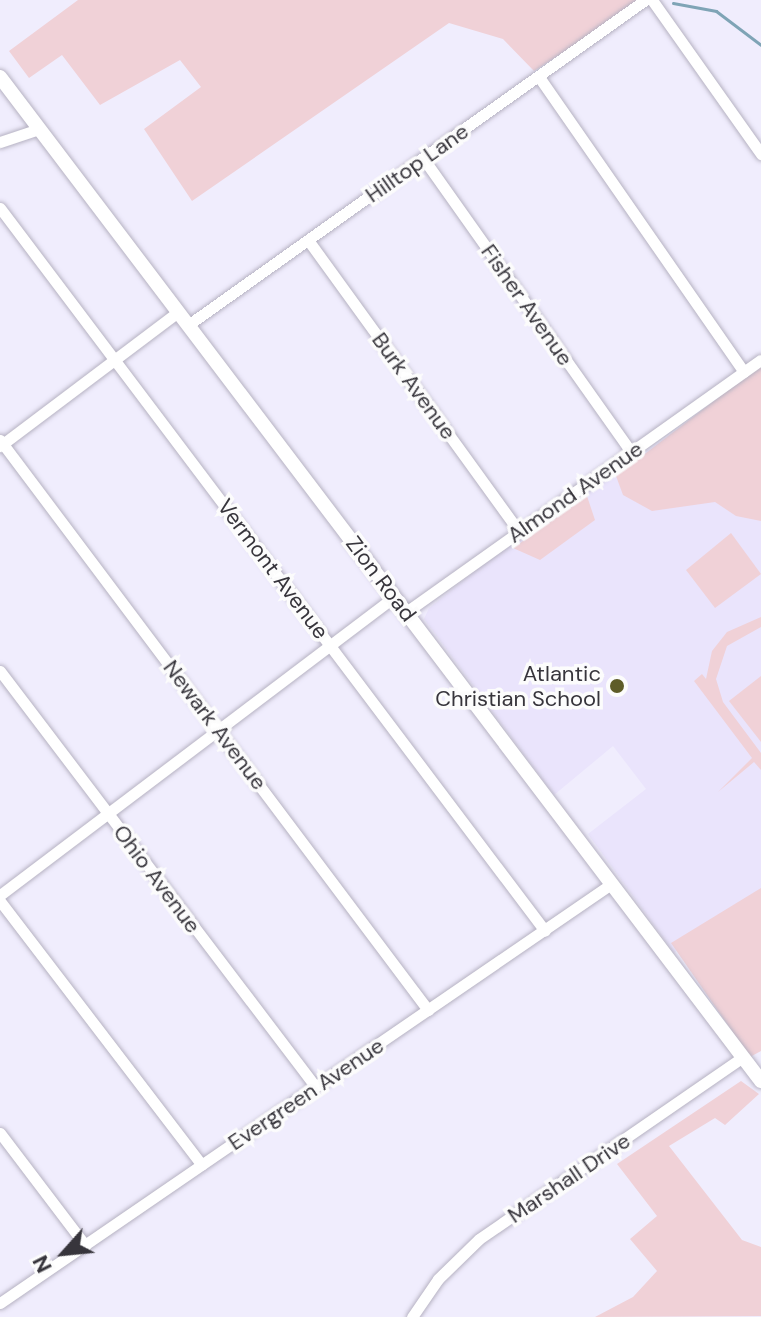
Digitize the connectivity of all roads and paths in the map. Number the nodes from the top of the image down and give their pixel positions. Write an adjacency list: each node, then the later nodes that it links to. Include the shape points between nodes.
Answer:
1 (645, 0): 4 (street, Hilltop Lane)
2 (652, 0): 7 (street)
3 (0, 77): 5 (street, Zion Road)
4 (539, 77): 8 (street, Hilltop Lane); 15 (street)
5 (39, 129): 6 (street); 11 (street, Zion Road)
6 (0, 142)
7 (761, 154)
8 (423, 158): 10 (street, Hilltop Lane); 17 (street, Fisher Avenue)
9 (0, 208): 13 (street, Vermont Avenue)
10 (308, 240): 12 (street, Hilltop Lane); 18 (street, Burk Avenue)
11 (178, 312): 12 (street, Zion Road); 13 (street)
12 (188, 325): 19 (street, Zion Road)
13 (115, 360): 16 (street); 21 (street, Vermont Avenue)
14 (761, 360): 15 (street, Almond Avenue)
15 (744, 372): 17 (street, Almond Avenue)
16 (1, 443): 23 (street, Newark Avenue)
17 (631, 452): 18 (street, Almond Avenue)
18 (519, 532): 20 (street, Almond Avenue)
19 (394, 597): 20 (street, Zion Road); 21 (street)
20 (406, 612): 25 (street, Zion Road)
21 (330, 645): 23 (street); 28 (street, Vermont Avenue)
22 (0, 671): 24 (street, Ohio Avenue)
23 (218, 729): 24 (street); 29 (street, Newark Avenue)
24 (108, 813): 26 (street); 32 (street, Ohio Avenue)
25 (611, 884): 28 (street, Evergreen Avenue); 30 (street, Zion Road)
26 (0, 895)
27 (0, 901): 34 (street)
28 (545, 931): 29 (street, Evergreen Avenue)
29 (428, 1010): 32 (street, Evergreen Avenue)
30 (743, 1057): 31 (street, Zion Road); 37 (street, Marshall Drive, via 479,1239 438,1279)
31 (761, 1081)
32 (315, 1086): 34 (street, Evergreen Avenue)
33 (0, 1133): 35 (street)
34 (202, 1165): 35 (street, Evergreen Avenue)
35 (85, 1245): 36 (street, Evergreen Avenue)
36 (0, 1303)
37 (412, 1317)

